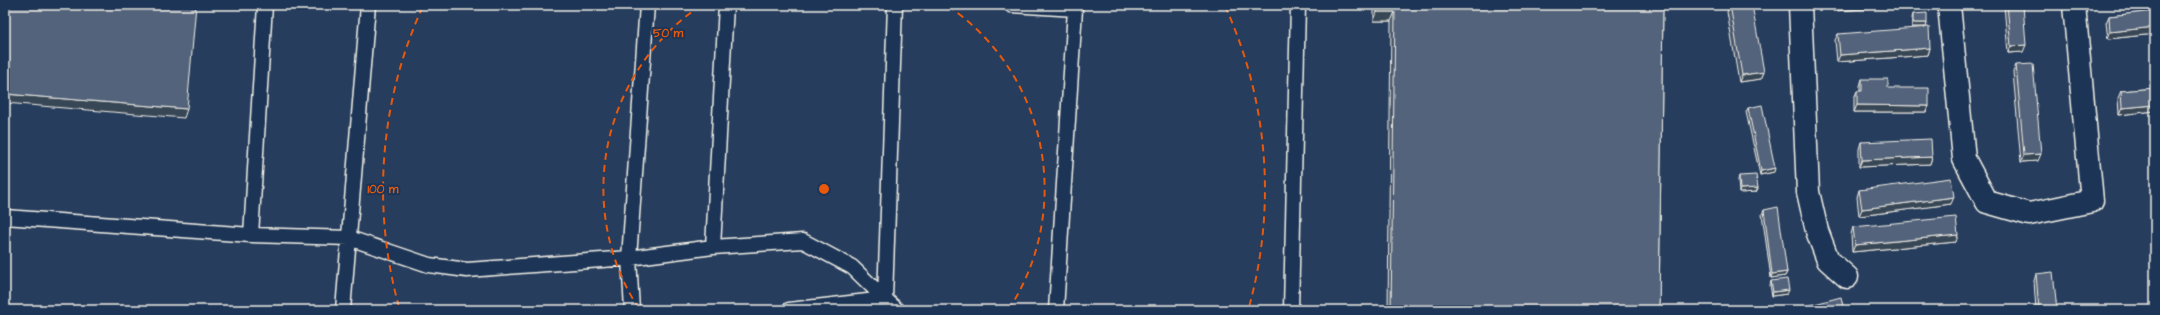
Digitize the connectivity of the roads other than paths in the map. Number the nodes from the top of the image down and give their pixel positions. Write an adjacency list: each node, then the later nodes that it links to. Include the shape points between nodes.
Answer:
1 (265, 5): 12 (lane)
2 (368, 5): 13 (lane)
3 (647, 5): 15 (lane)
4 (726, 5): 14 (lane)
5 (895, 5): 17 (lane)
6 (1011, 5): 22 (lane, via 1075,9)
7 (1298, 5): 23 (lane)
8 (1800, 5): 16 (street, via 1808,192 1817,231 1828,260)
9 (1949, 5): 10 (street, via 1964,159 1986,202 2029,214 2092,201)
10 (2074, 5)
11 (5, 217): 12 (lane)
12 (251, 235): 13 (lane)
13 (349, 238): 15 (lane, via 429,265 467,270); 18 (lane)
14 (713, 247): 15 (lane); 17 (lane, via 803,241 852,267)
15 (629, 258): 19 (lane)
16 (1847, 277)
17 (885, 299): 20 (lane); 21 (lane)
18 (343, 310)
19 (632, 310)
20 (789, 310)
21 (897, 310)
22 (1056, 310)
23 (1291, 310)

